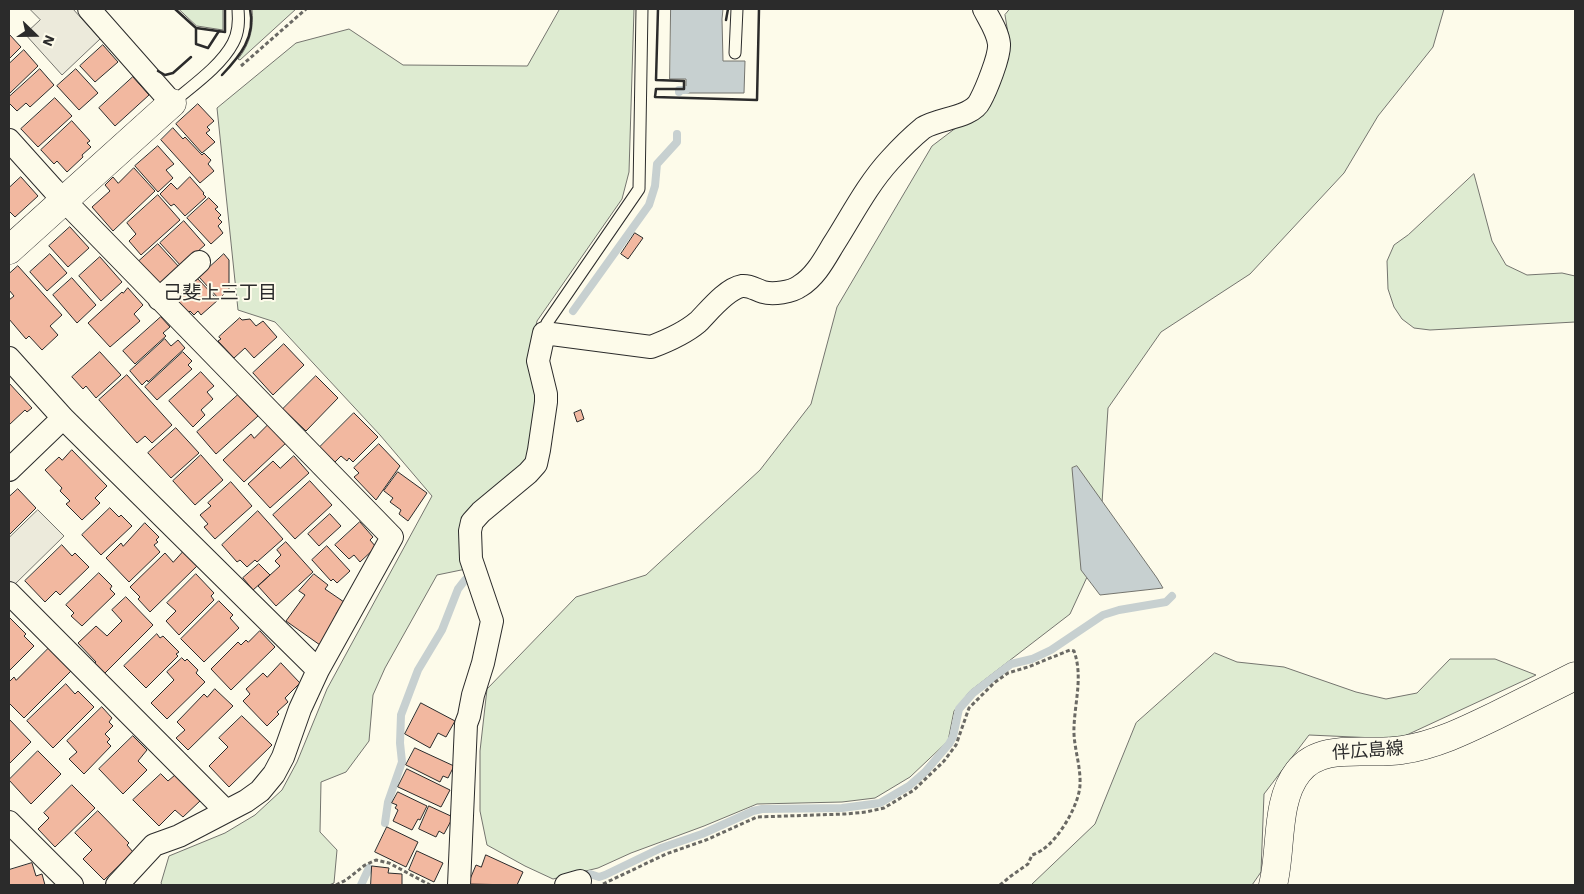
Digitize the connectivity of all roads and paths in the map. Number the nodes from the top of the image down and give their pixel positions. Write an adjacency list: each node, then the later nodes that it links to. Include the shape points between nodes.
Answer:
1 (89, 9): 9 (street)
2 (238, 9): 8 (lane, via 234,42)
3 (306, 9): 8 (path, via 220,83)
4 (642, 9): 15 (lane, via 639,189)
5 (737, 9): 7 (lane)
6 (984, 9): 15 (street, via 999,44 998,56 980,103 972,110 924,128 890,160 818,269 800,286 765,293 741,286 691,327 651,347)
7 (735, 53)
8 (209, 71): 9 (lane)
9 (172, 103): 11 (main road)
10 (9, 140): 11 (street)
11 (64, 200): 12 (main road); 14 (street)
12 (9, 250)
13 (200, 262): 14 (street)
14 (159, 299): 20 (street, via 392,537)
15 (544, 333): 29 (street, via 538,360 546,402 536,464 481,512 472,522 470,531 471,559 492,621 466,724)
16 (9, 358): 17 (street)
17 (63, 418): 18 (street); 20 (street)
18 (9, 470)
19 (9, 593): 22 (street)
20 (318, 670): 22 (street, via 274,774 260,791)
21 (1575, 676): 31 (main road, 伴広島線, via 1438,742 1384,752 1327,753 1310,760 1297,772 1283,806)
22 (226, 811): 26 (street, via 179,836 154,845)
23 (9, 822): 25 (street)
24 (573, 883): 30 (path, via 603,884 757,817 845,814 884,808 914,790 944,761 956,745 968,708 994,683 1008,673 1074,651 1079,676 1074,728 1079,796 1052,841)
25 (72, 885)
26 (117, 885)
27 (336, 885): 28 (path, via 376,860 389,863)
28 (430, 885)
29 (460, 885)
30 (1000, 885)
31 (1273, 885)

